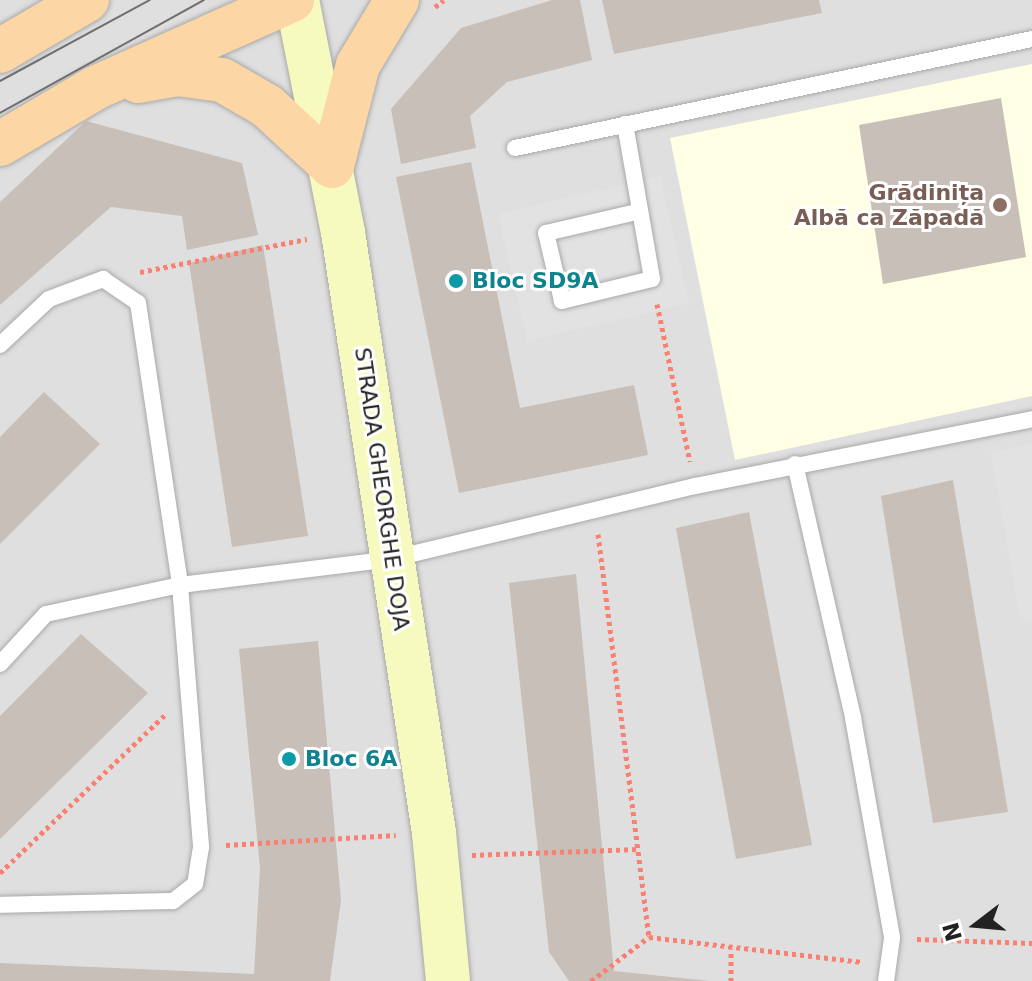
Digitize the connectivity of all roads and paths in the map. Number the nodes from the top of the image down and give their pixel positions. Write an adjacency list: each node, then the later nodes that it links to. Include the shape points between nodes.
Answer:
1 (87, 0): 5 (main road)
2 (294, 0): 6 (main road); 10 (street, STRADA GHEORGHE DOJA)
3 (397, 0): 10 (main road, via 358,65)
4 (1032, 39): 7 (lane)
5 (0, 51)
6 (95, 88): 8 (main road); 10 (main road, via 177,74 222,80 267,106)
7 (625, 124): 9 (lane); 11 (lane)
8 (0, 144)
9 (515, 148)
10 (332, 166): 12 (street, STRADA GHEORGHE DOJA)
11 (637, 212): 14 (lane); 14 (lane, via 546,233 562,301)
12 (343, 232): 13 (path); 20 (street, STRADA GHEORGHE DOJA)
13 (103, 279): 15 (lane, via 49,299); 21 (lane, via 138,303)
14 (652, 279): 18 (path)
15 (0, 345)
16 (1032, 419): 17 (lane)
17 (795, 464): 18 (lane); 30 (lane, via 853,718)
18 (695, 486): 19 (lane)
19 (595, 508): 20 (lane); 26 (path)
20 (391, 559): 21 (lane); 24 (street, STRADA GHEORGHE DOJA)
21 (180, 585): 22 (lane, via 46,614); 23 (lane)
22 (0, 664)
23 (191, 689): 25 (lane); 27 (path)
24 (435, 844): 25 (path); 26 (path); 34 (street, STRADA GHEORGHE DOJA)
25 (201, 847): 28 (lane, via 195,884 173,901)
26 (639, 849): 29 (path)
27 (0, 873)
28 (0, 905)
29 (649, 937): 32 (path); 35 (path)
30 (892, 938): 31 (path); 33 (lane)
31 (1032, 943)
32 (731, 949): 33 (path); 36 (path)
33 (887, 973)
34 (448, 981)
35 (591, 981)
36 (731, 981)

